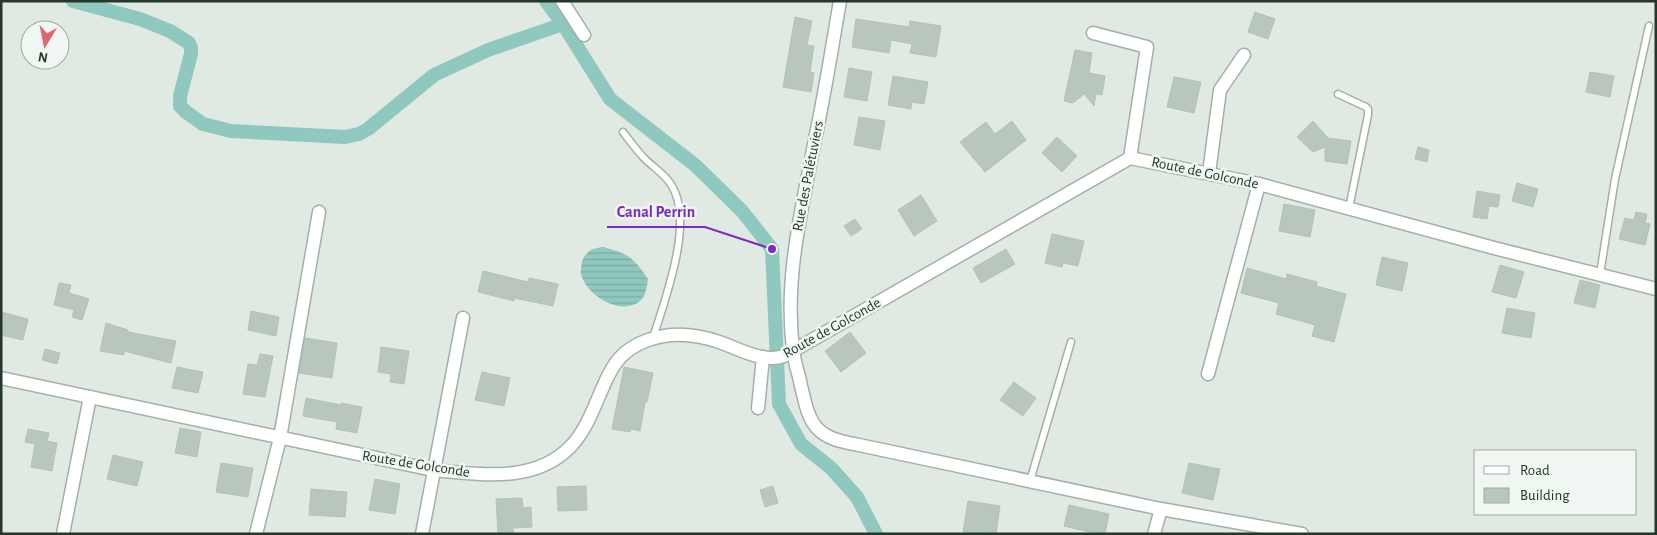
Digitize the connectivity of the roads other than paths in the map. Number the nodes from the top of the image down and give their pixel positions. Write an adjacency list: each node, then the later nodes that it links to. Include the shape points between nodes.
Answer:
1 (562, 1): 5 (street)
2 (840, 1): 19 (street, Rue des Palétuviers, via 794,254 790,298)
3 (1649, 26): 14 (lane, via 1615,178)
4 (1093, 34): 9 (street, via 1147,47)
5 (584, 35)
6 (1244, 54): 10 (street, via 1220,90)
7 (1338, 94): 12 (lane, via 1368,109)
8 (623, 132): 17 (lane, via 670,183 680,210 676,261)
9 (1130, 158): 10 (street, Route de Golconde); 19 (street, Route de Golconde)
10 (1209, 173): 11 (street, Route de Golconde)
11 (1259, 184): 12 (street, Route de Golconde); 21 (street)
12 (1349, 208): 14 (street, Route de Golconde)
13 (319, 212): 25 (street)
14 (1600, 274): 15 (street, Route de Golconde)
15 (1656, 289)
16 (463, 318): 26 (street)
17 (653, 338): 20 (street, Route de Golconde, via 681,334); 26 (street, Route de Golconde, via 624,352 616,361 581,431 558,457 534,469 504,475)
18 (1071, 342): 27 (lane)
19 (793, 352): 20 (street, Route de Golconde, via 779,358); 27 (street, Rue des Palétuviers, via 810,416 826,435 841,441)
20 (763, 357): 24 (street)
21 (1208, 374)
22 (1, 378): 23 (street, Route de Golconde)
23 (90, 397): 25 (street, Route de Golconde); 30 (street)
24 (758, 408)
25 (280, 438): 26 (street, Route de Golconde); 31 (street)
26 (433, 470): 32 (street)
27 (1030, 481): 28 (street, Rue des Palétuviers)
28 (1161, 508): 29 (street, Rue des Palétuviers); 33 (street)
29 (1296, 533)
30 (63, 534)
31 (256, 534)
32 (422, 534)
33 (1154, 534)

